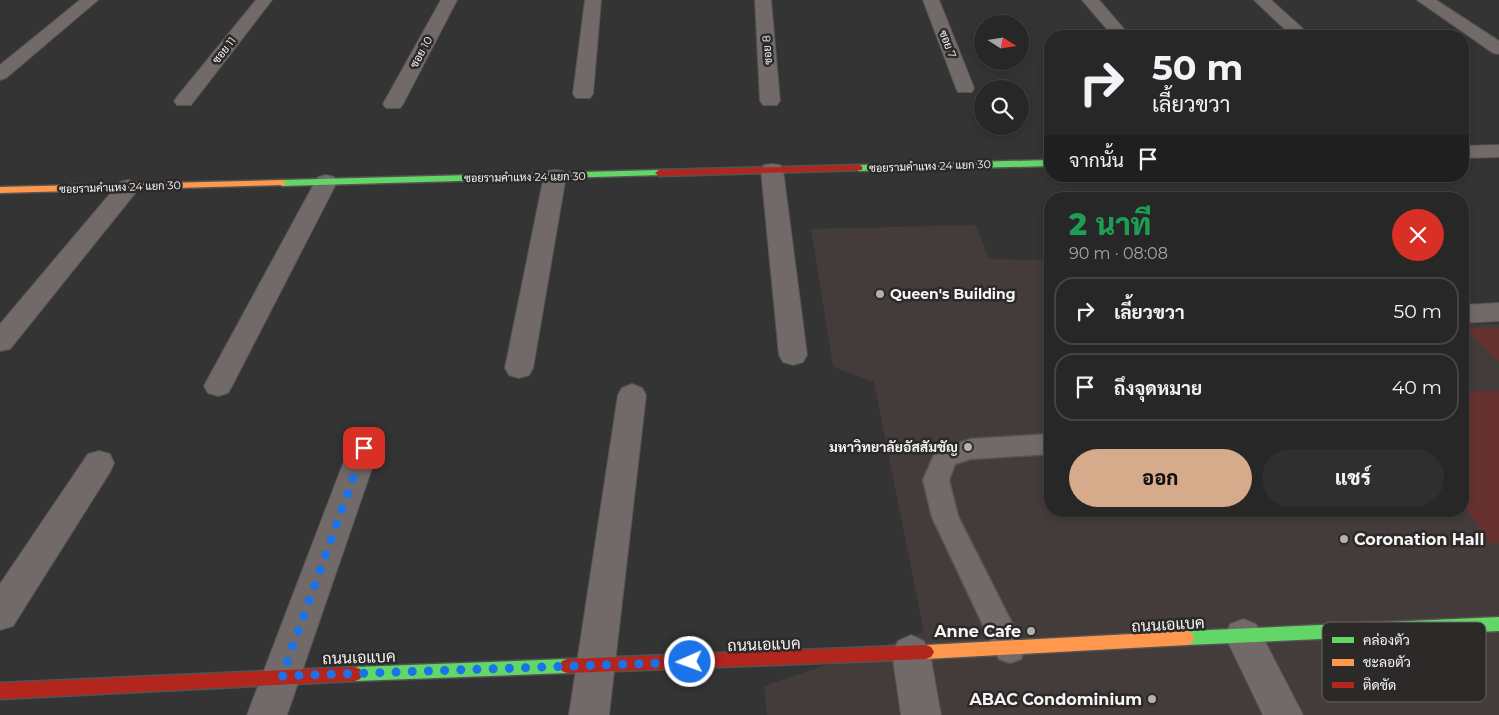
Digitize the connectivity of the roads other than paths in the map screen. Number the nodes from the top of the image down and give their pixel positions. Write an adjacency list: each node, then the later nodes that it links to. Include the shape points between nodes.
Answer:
1 (90, 0): 13 (street)
2 (264, 0): 16 (street, ซอย 11)
3 (449, 0): 18 (street, ซอย 10)
4 (593, 0): 15 (street)
5 (763, 0): 17 (street, ซอย 8)
6 (931, 0): 14 (street, ซอย 7)
7 (1090, 0): 10 (street)
8 (1262, 0): 11 (street)
9 (1425, 0): 12 (street)
10 (1117, 30)
11 (1295, 30)
12 (1499, 49)
13 (0, 74)
14 (965, 88)
15 (583, 94)
16 (184, 101)
17 (770, 101)
18 (393, 104)
19 (1499, 151): 20 (street)
20 (1469, 152)
21 (1044, 163): 22 (street, ซอยรามคำแหง 24 แยก 30)
22 (772, 170): 23 (street, ซอยรามคำแหง 24 แยก 30); 30 (street)
23 (555, 176): 24 (street, ซอยรามคำแหง 24 แยก 30); 31 (street)
24 (326, 182): 25 (street, ซอยรามคำแหง 24 แยก 30); 32 (street)
25 (128, 187): 26 (street, ซอยรามคำแหง 24 แยก 30); 29 (street)
26 (0, 190)
27 (1499, 312): 28 (street)
28 (1469, 314)
29 (0, 342)
30 (793, 355)
31 (519, 368)
32 (218, 386)
33 (632, 395): 44 (street)
34 (1044, 444): 42 (lane, via 971,450 945,456 936,480 945,517)
35 (364, 448): 45 (street)
36 (99, 462): 37 (street)
37 (0, 614)
38 (1499, 624): 39 (street, ถนนเอแบค)
39 (1486, 625)
40 (1322, 632): 41 (street, ถนนเอแบค)
41 (1242, 636): 42 (street, ถนนเอแบค); 50 (street)
42 (1010, 649): 43 (street, ถนนเอแบค)
43 (911, 653): 44 (street, ถนนเอแบค); 49 (street)
44 (596, 665): 45 (street, ถนนเอแบค); 48 (street)
45 (282, 676): 46 (street, ถนนเอแบค); 47 (street)
46 (0, 691)
47 (268, 715)
48 (589, 715)
49 (921, 715)
50 (1283, 715)

